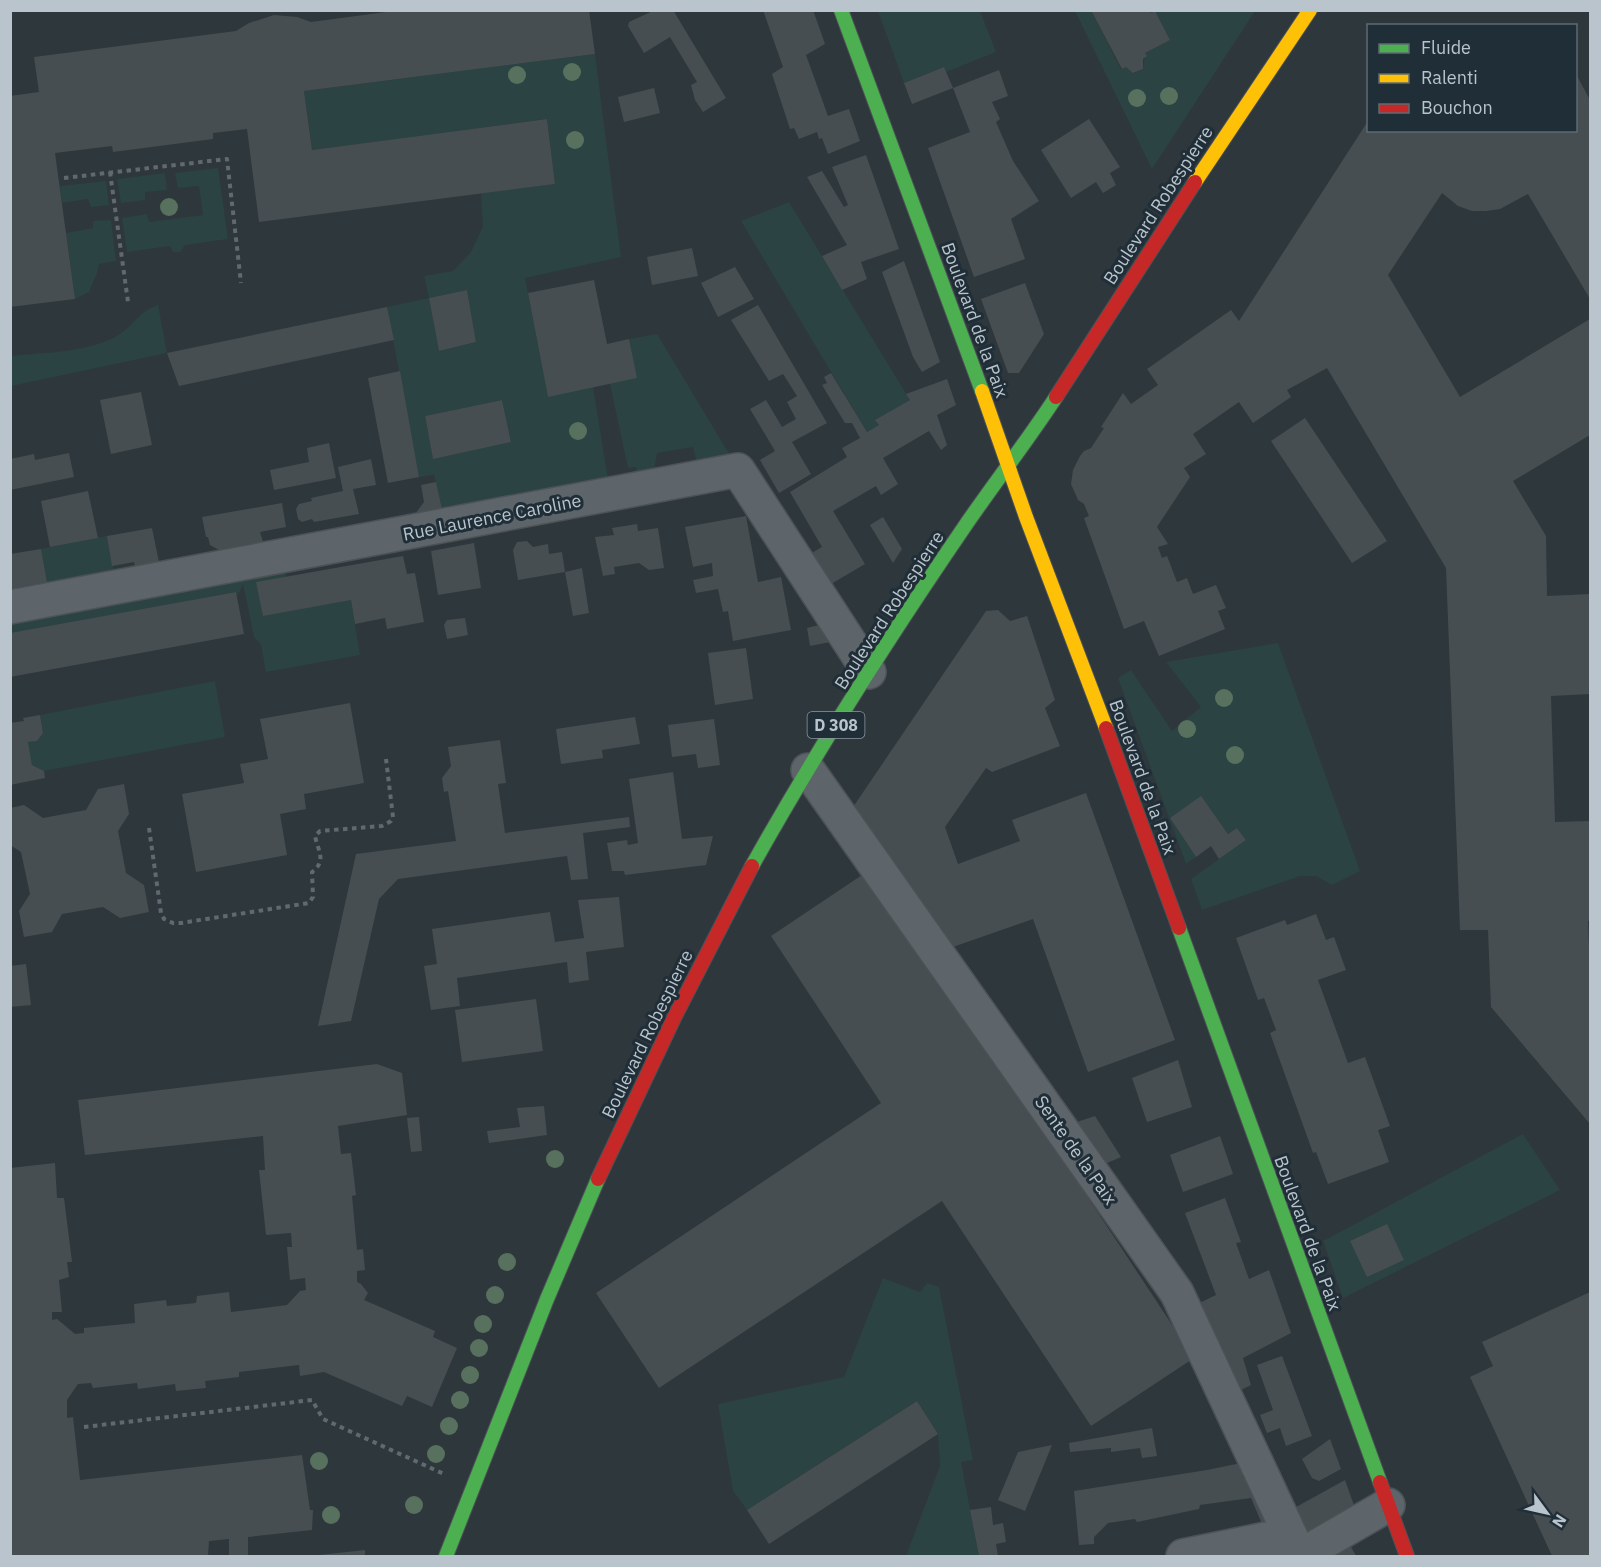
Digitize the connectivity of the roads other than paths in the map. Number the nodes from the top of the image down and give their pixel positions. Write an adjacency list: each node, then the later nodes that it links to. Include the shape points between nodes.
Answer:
1 (841, 10): 3 (main road, Boulevard de la Paix)
2 (1310, 10): 3 (main road, Boulevard Robespierre / D 308)
3 (1009, 464): 5 (main road, Boulevard Robespierre / D 308); 8 (main road, Boulevard de la Paix)
4 (10, 607): 5 (street, Rue Laurence Caroline, via 738,470)
5 (868, 672): 6 (main road, Boulevard Robespierre / D 308)
6 (808, 770): 7 (main road, Boulevard Robespierre / D 308, via 722,922 637,1095 547,1299); 12 (street, Sente de la Paix, via 1177,1293)
7 (471, 1500): 9 (main road, Boulevard Robespierre / D 308); 10 (main road, Boulevard Robespierre / D 308)
8 (1388, 1504): 12 (street); 13 (main road, Boulevard de la Paix)
9 (446, 1557)
10 (458, 1557)
11 (1183, 1557): 12 (street, via 1266,1539)
12 (1300, 1557)
13 (1407, 1557)

